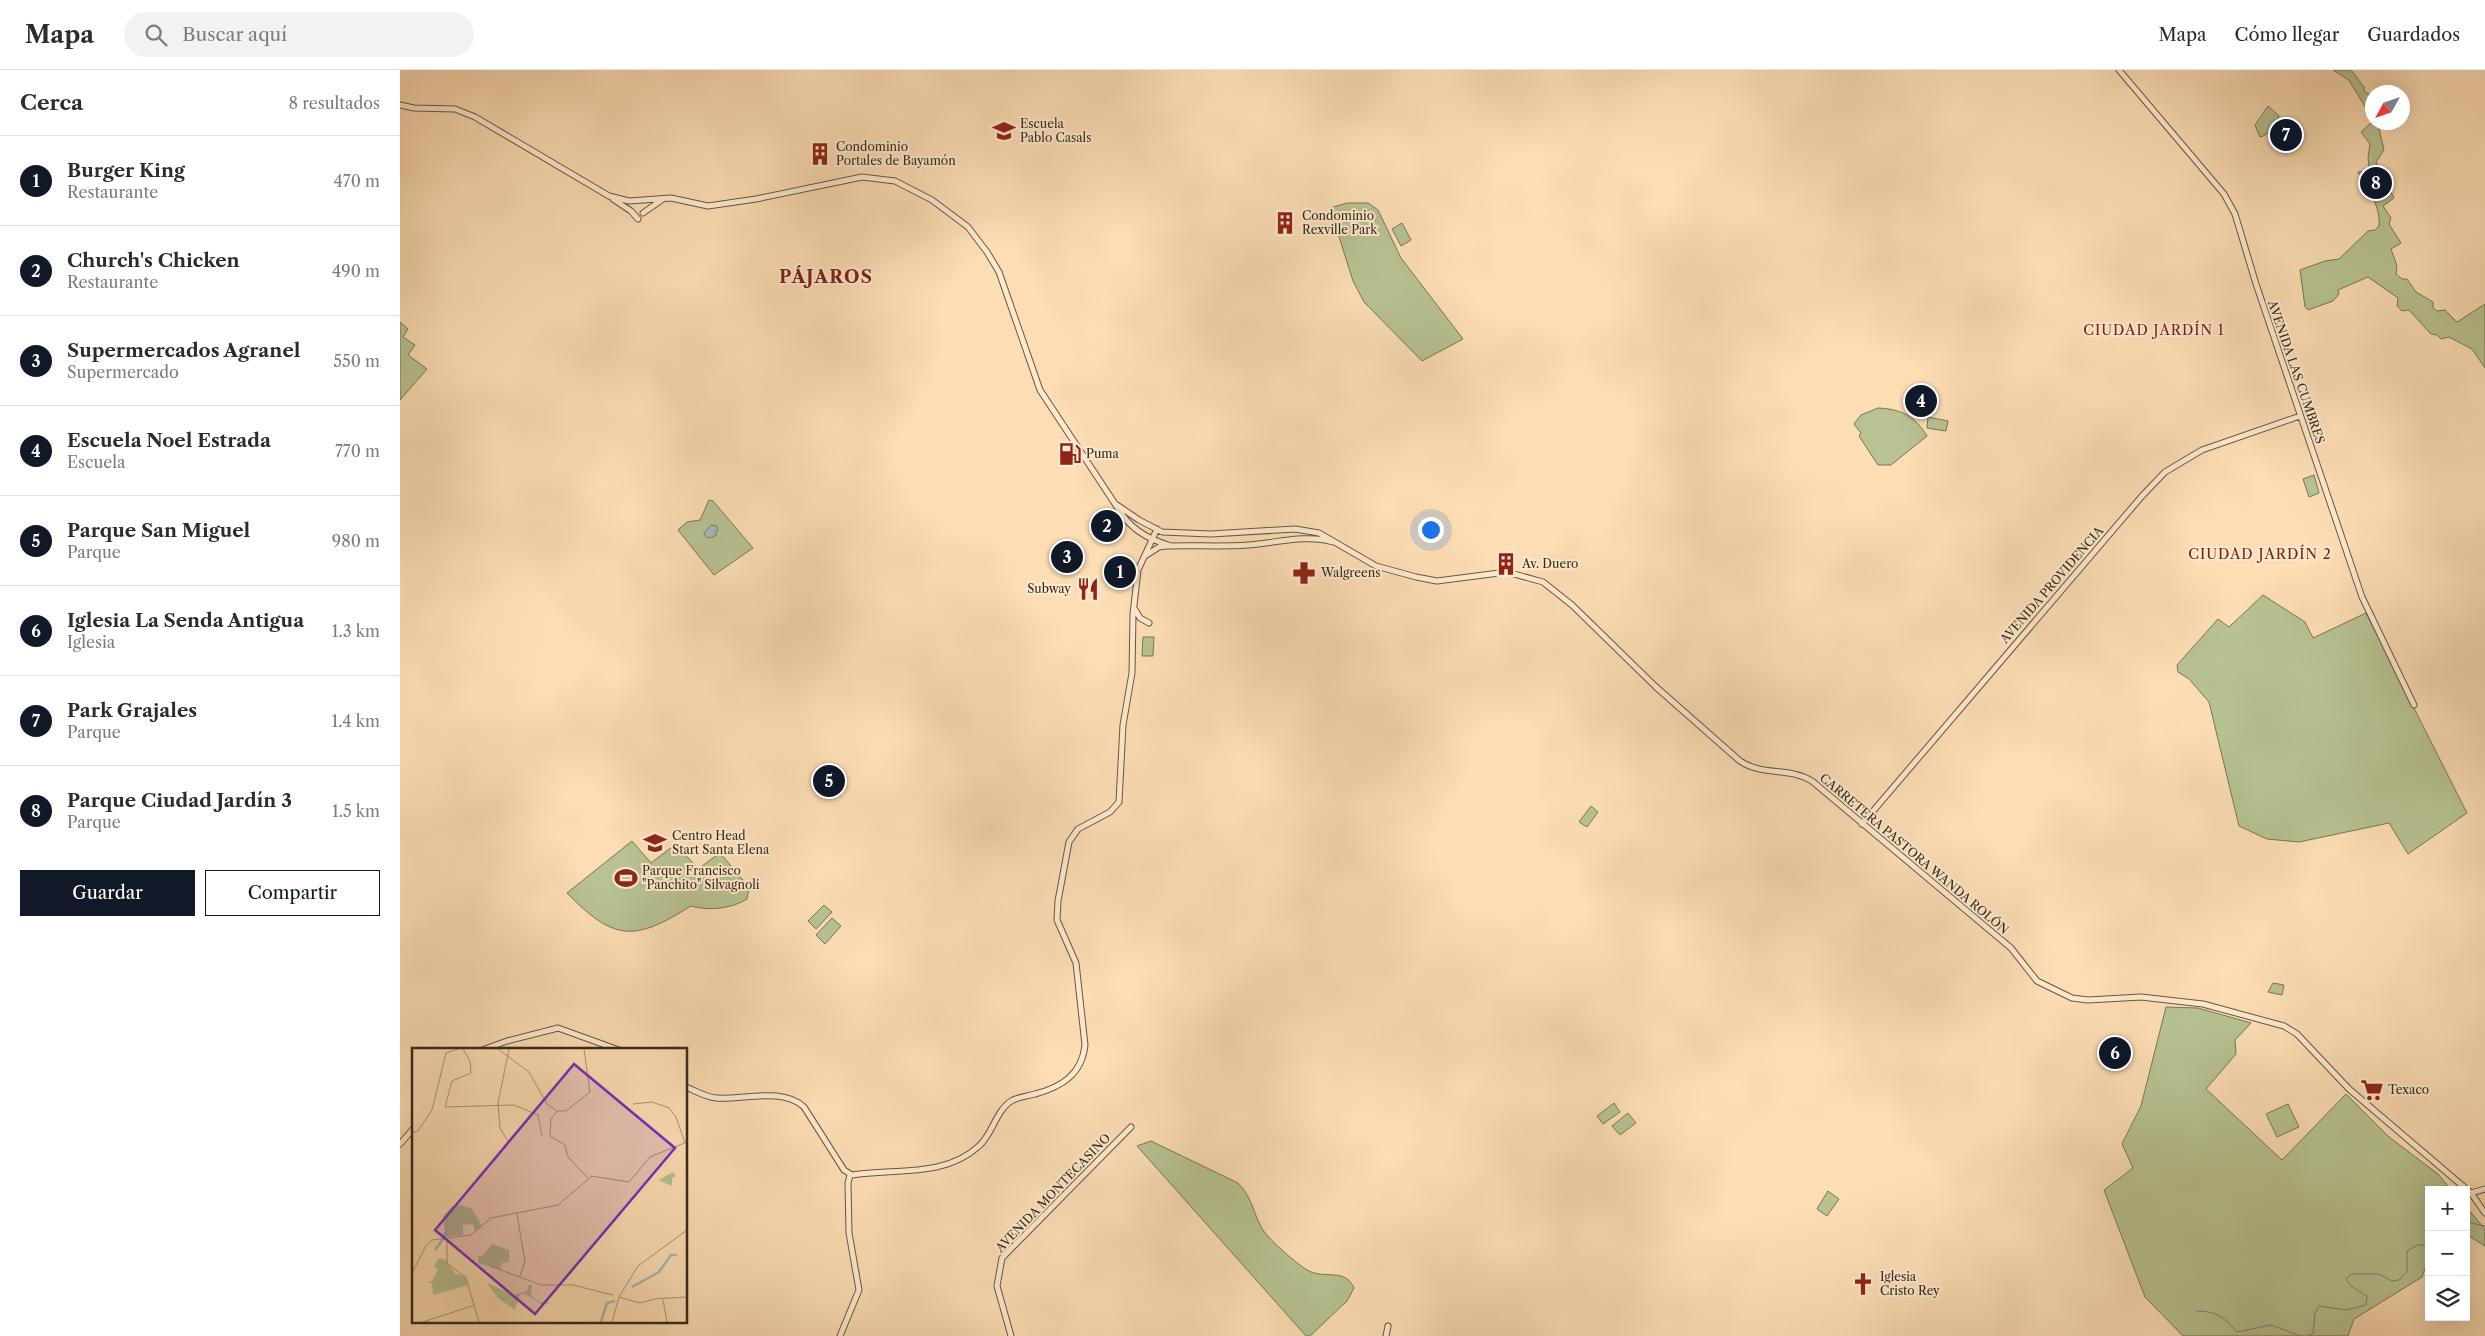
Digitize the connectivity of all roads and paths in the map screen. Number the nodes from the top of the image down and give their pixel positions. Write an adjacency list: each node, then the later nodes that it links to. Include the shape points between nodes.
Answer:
1 (2119, 70): 7 (street, AVENIDA LAS CUMBRES, via 2224,194 2235,214)
2 (400, 104): 3 (street, CARRETERA PASTORA WANDA ROLÓN, via 414,108 455,109 475,117)
3 (609, 196): 4 (street, CARRETERA PASTORA WANDA ROLÓN, via 629,200); 6 (street)
4 (666, 198): 5 (street); 8 (street, CARRETERA PASTORA WANDA ROLÓN, via 708,206 862,177 895,181 932,200 968,227 991,259 1040,390)
5 (643, 213)
6 (638, 219)
7 (2300, 416): 16 (street, AVENIDA LAS CUMBRES, via 2362,597); 17 (street, AVENIDA PROVIDENCIA, via 2202,450 2165,472)
8 (1118, 505): 9 (street, CARRETERA PASTORA WANDA ROLÓN); 10 (street, CARRETERA PASTORA WANDA ROLÓN, via 1130,525)
9 (1157, 529): 10 (street); 11 (street, CARRETERA PASTORA WANDA ROLÓN, via 1193,534 1295,529 1319,533)
10 (1151, 539): 12 (street, CARRETERA PASTORA WANDA ROLÓN); 13 (street)
11 (1337, 544): 12 (street, CARRETERA PASTORA WANDA ROLÓN, via 1305,539 1246,545); 17 (street, CARRETERA PASTORA WANDA ROLÓN, via 1376,566 1437,581 1507,572 1543,582 1578,610 1656,687 1740,761 1758,770 1806,778)
12 (1172, 546): 13 (street, via 1158,547)
13 (1141, 560): 14 (street)
14 (1134, 607): 15 (street, via 1140,618); 24 (street, via 1132,673 1124,726 1119,802 1110,812 1078,829 1069,842 1058,901 1057,920 1076,963 1085,1046 1078,1070 1049,1091 1014,1100 1006,1106 980,1145 949,1164 924,1170)
15 (1149, 623)
16 (2414, 705)
17 (1862, 824): 26 (street, CARRETERA PASTORA WANDA ROLÓN, via 2011,948 2038,981 2066,997 2088,1000 2141,997 2203,1004 2284,1026 2297,1034 2349,1089)
18 (488, 1048): 19 (street, via 558,1028)
19 (613, 1048)
20 (688, 1088): 24 (street, via 715,1098 783,1097 796,1100)
21 (1131, 1127): 30 (street, AVENIDA MONTECASINO, via 1002,1258 997,1286)
22 (412, 1130): 23 (street)
23 (400, 1144)
24 (850, 1175): 29 (street, via 849,1233 859,1290)
25 (2485, 1189): 26 (street)
26 (2471, 1193): 27 (street, CARRETERA PASTORA WANDA ROLÓN)
27 (2484, 1212)
28 (1388, 1326): 31 (street)
29 (840, 1336)
30 (1011, 1336)
31 (1386, 1336)

